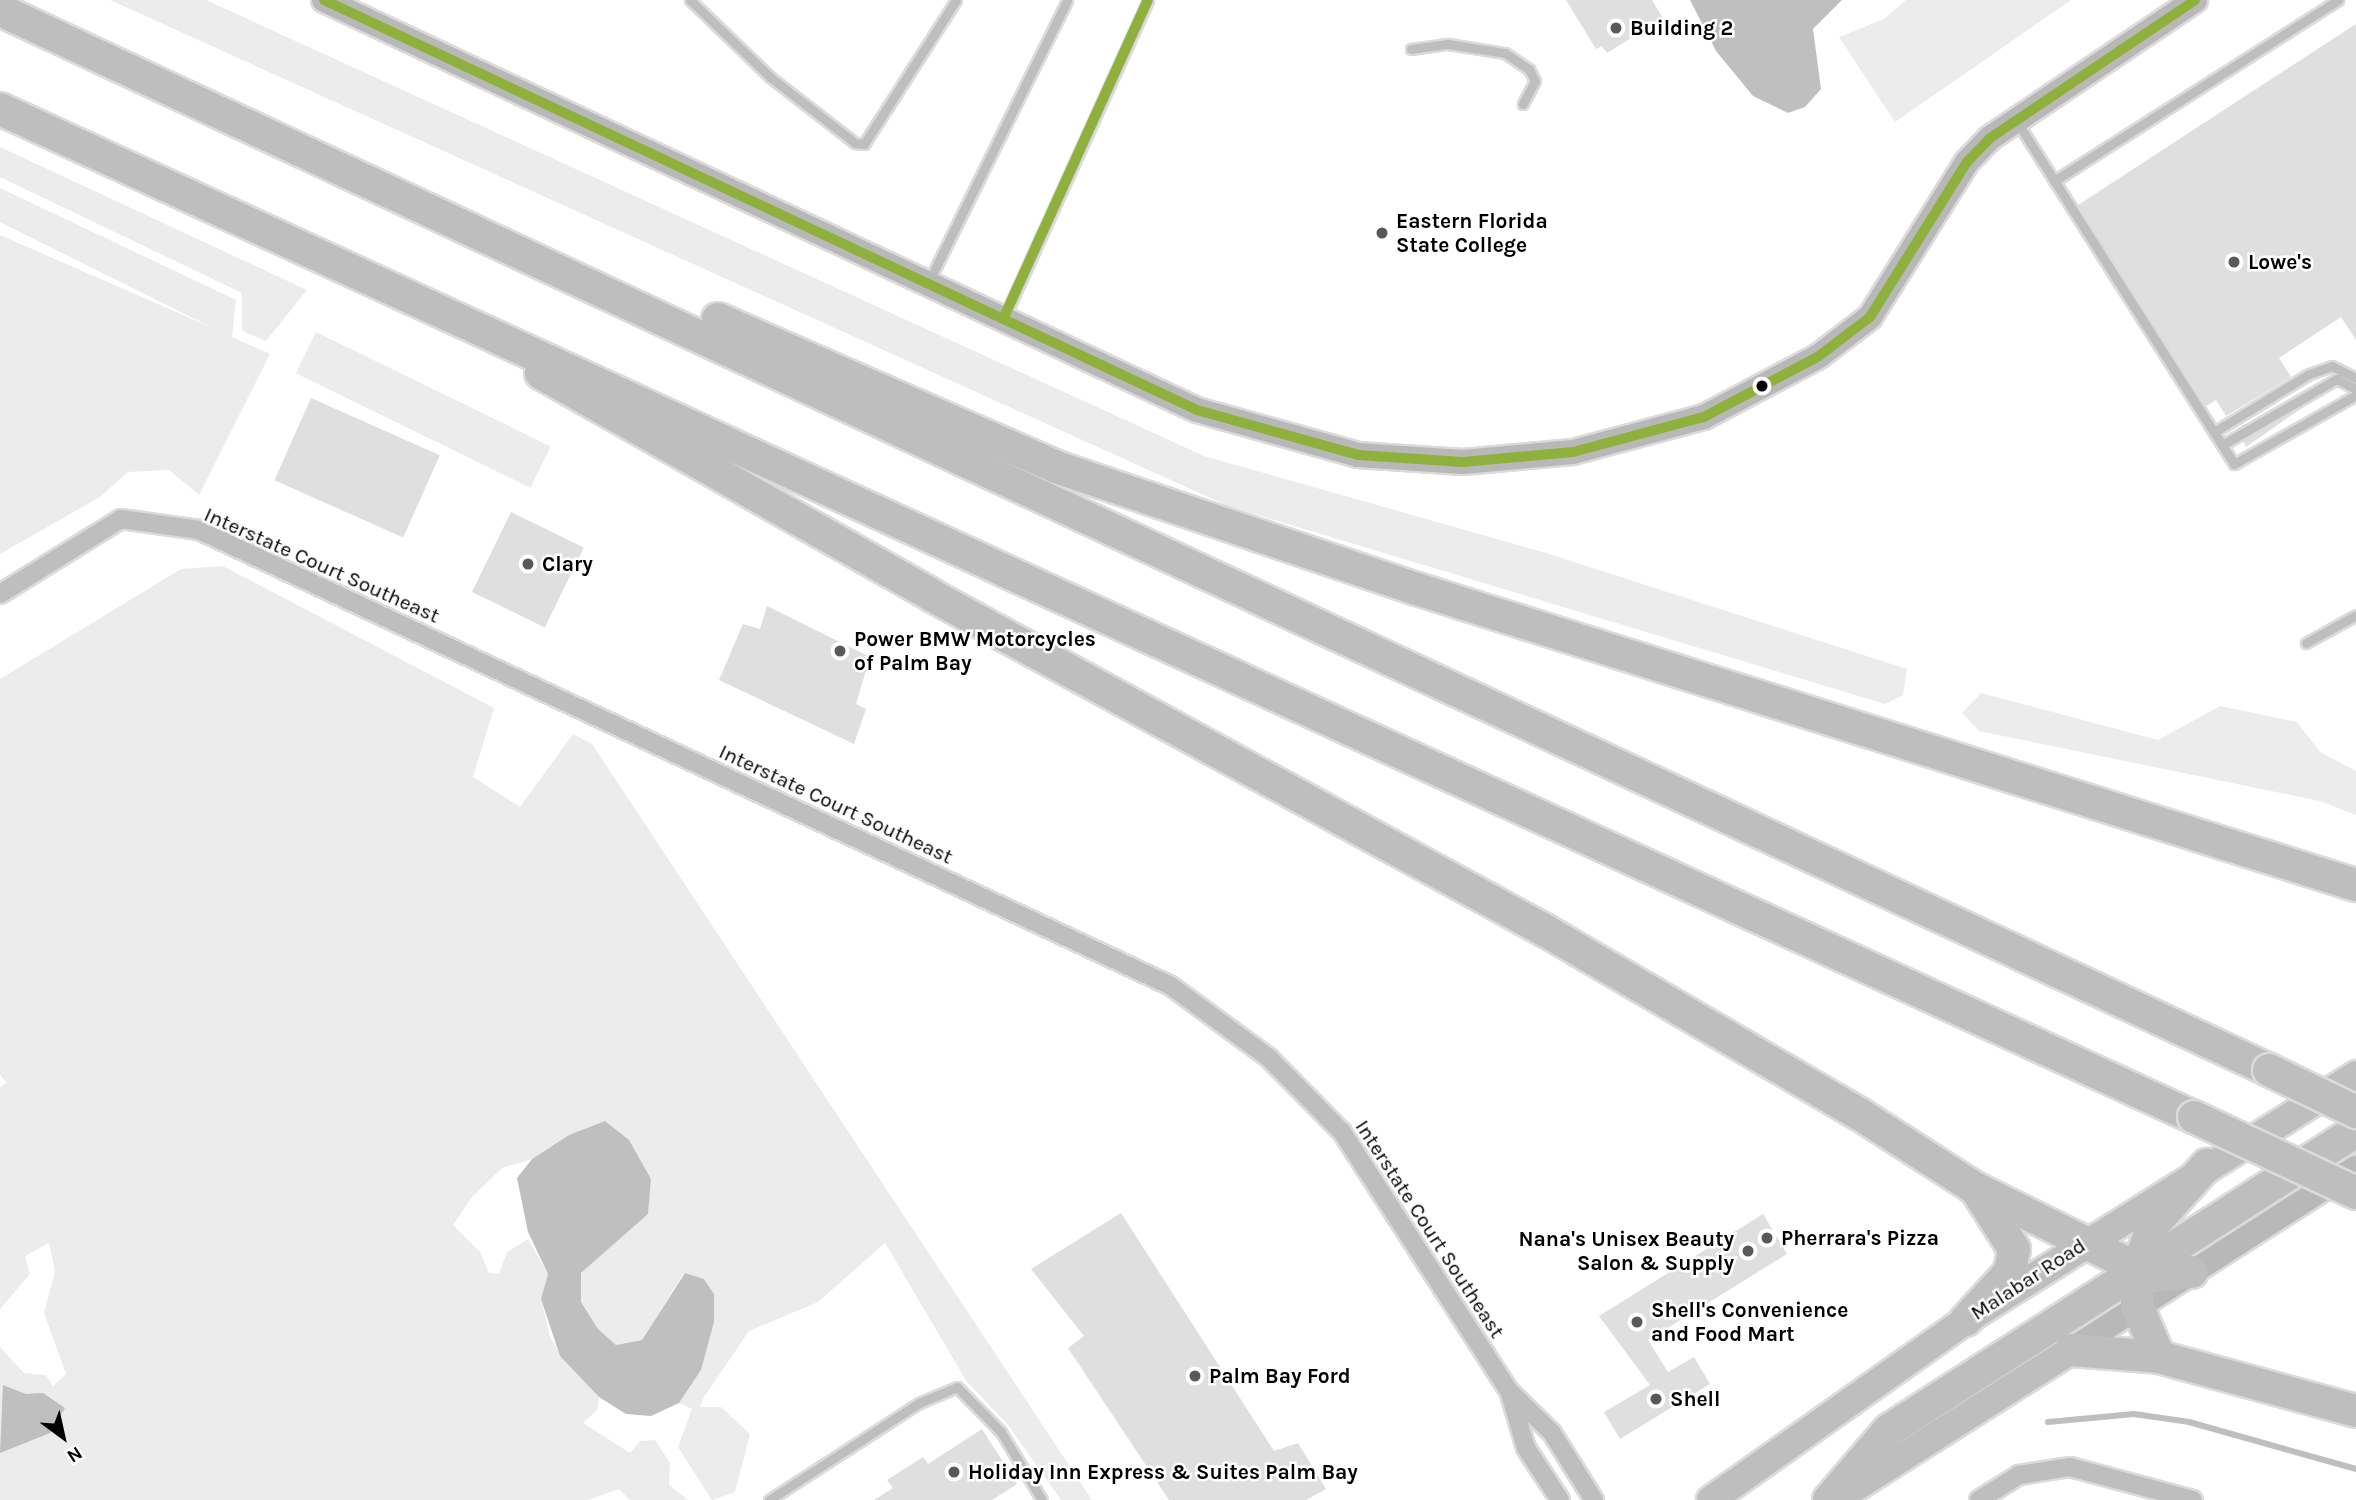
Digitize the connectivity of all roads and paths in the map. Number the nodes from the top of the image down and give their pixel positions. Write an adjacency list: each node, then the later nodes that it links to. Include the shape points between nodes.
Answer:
1 (324, 0): 15 (street)
2 (690, 0): 3 (lane, via 770,77 855,143 864,144)
3 (956, 0)
4 (1067, 0): 15 (lane)
5 (1148, 0): 16 (lane)
6 (2195, 0): 12 (street)
7 (2338, 0): 13 (lane)
8 (0, 10): 14 (highway)
9 (1411, 49): 10 (lane, via 1448,44 1505,53 1530,69 1535,80)
10 (1523, 104)
11 (0, 109): 17 (highway)
12 (2014, 118): 13 (lane); 16 (street, via 1967,162 1870,317 1819,356 1704,417 1573,452 1463,462 1358,455 1197,410)
13 (2054, 181): 21 (lane)
14 (484, 233): 26 (highway, via 595,266 1056,467 1417,589); 28 (highway, bridge)
15 (928, 284): 16 (street)
16 (1003, 319)
17 (474, 326): 32 (highway, via 575,397 1546,931 1861,1115); 33 (highway, bridge)
18 (2356, 378): 21 (lane, via 2332,366 2309,374)
19 (2356, 389): 22 (lane, via 2337,379)
20 (2356, 395): 22 (lane, via 2234,464)
21 (2214, 432): 22 (lane)
22 (2222, 445)
23 (0, 594): 41 (street, Interstate Court Southeast, via 121,519 199,530 1171,986 1269,1058 1342,1132)
24 (2356, 615): 25 (lane)
25 (2305, 643)
26 (2356, 885)
27 (2356, 1075): 30 (main road, Malabar Road)
28 (2356, 1112)
29 (2356, 1131): 35 (highway)
30 (2207, 1165): 34 (main road, Malabar Road); 35 (highway, via 2153,1225)
31 (2356, 1168): 36 (street)
32 (1973, 1187): 34 (highway); 38 (highway, via 1994,1211 2014,1249 2010,1272)
33 (2356, 1194)
34 (2085, 1242): 35 (highway); 38 (main road, Malabar Road)
35 (2137, 1270): 36 (highway, via 2153,1276); 37 (highway); 48 (highway, via 1889,1430)
36 (2192, 1272): 37 (street)
37 (2137, 1305): 39 (street); 40 (highway)
38 (1966, 1320): 47 (main road, Malabar Road)
39 (2071, 1350): 40 (highway); 49 (main road)
40 (2159, 1357): 42 (highway)
41 (1508, 1391): 45 (street, Interstate Court Southeast, via 1526,1448); 46 (street, Interstate Court Southeast, via 1552,1433)
42 (2356, 1411)
43 (769, 1500): 44 (lane, via 919,1403 957,1387 1001,1432)
44 (1042, 1500)
45 (1560, 1500)
46 (1594, 1500)
47 (1712, 1500)
48 (1829, 1500)
49 (1836, 1500)
50 (1979, 1500): 51 (street, via 2019,1475 2046,1467 2070,1467)
51 (2193, 1500)

